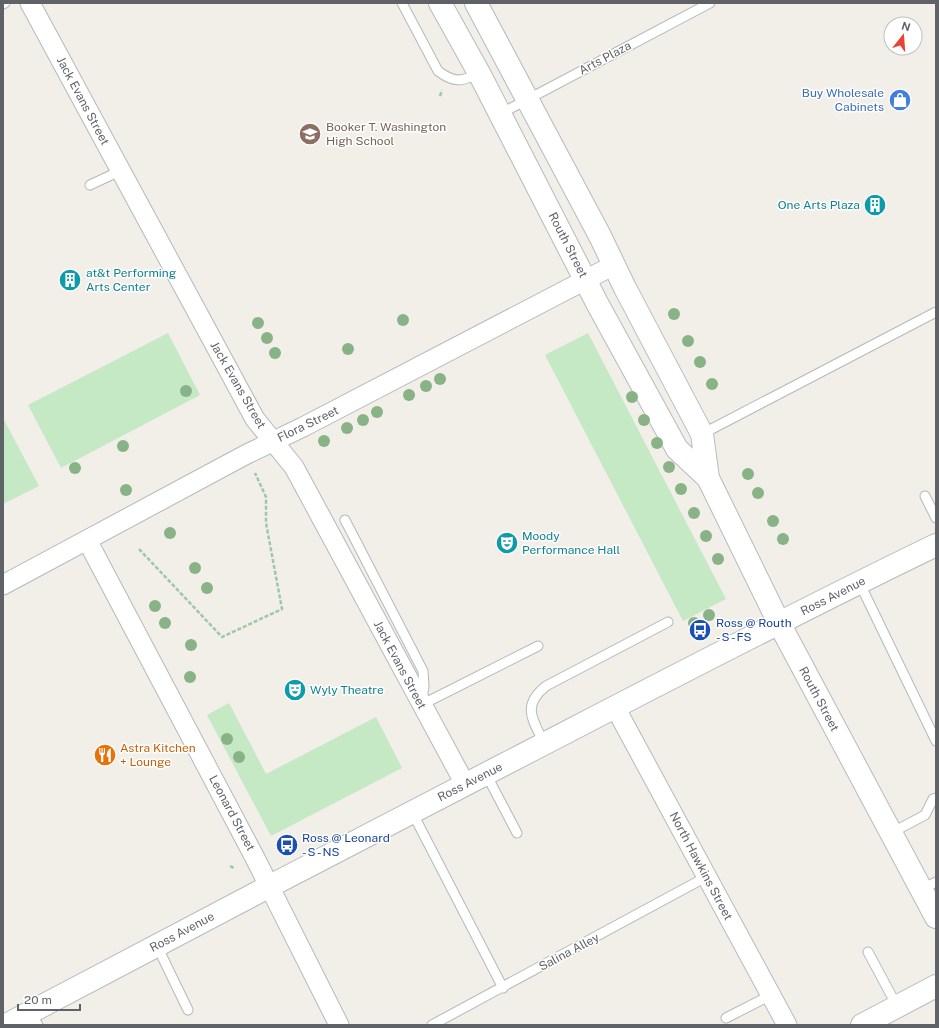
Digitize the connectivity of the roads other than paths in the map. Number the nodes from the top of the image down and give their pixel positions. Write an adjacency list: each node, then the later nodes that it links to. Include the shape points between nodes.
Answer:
1 (30, 3): 9 (street, Jack Evans Street)
2 (402, 3): 6 (lane, via 438,71 448,78 465,80)
3 (440, 3): 6 (street, Routh Street)
4 (476, 3): 7 (street, Routh Street)
5 (710, 3): 7 (lane, Arts Plaza)
6 (479, 73): 8 (street, Routh Street)
7 (528, 99): 8 (lane, Arts Plaza); 11 (street, Routh Street)
8 (500, 114): 12 (street, Routh Street)
9 (120, 171): 10 (lane); 15 (street, Jack Evans Street, via 255,419)
10 (90, 185)
11 (614, 265): 12 (street, Flora Street); 14 (street, Routh Street)
12 (586, 280): 15 (street, Flora Street); 16 (street, Routh Street, via 677,449)
13 (936, 312): 14 (lane)
14 (702, 434): 16 (street, Routh Street)
15 (273, 441): 20 (street, Flora Street); 27 (street, Jack Evans Street, via 294,467)
16 (708, 478): 25 (street, Routh Street)
17 (925, 496): 18 (lane)
18 (936, 518)
19 (345, 520): 27 (lane, via 422,671 424,686)
20 (87, 540): 23 (street, Flora Street); 38 (street, Leonard Street)
21 (936, 545): 22 (street, Ross Avenue)
22 (859, 582): 25 (street, Ross Avenue); 29 (lane)
23 (3, 585)
24 (668, 622): 30 (lane, via 546,686 538,693 531,716)
25 (779, 623): 28 (street, Ross Avenue); 36 (street, Routh Street)
26 (538, 646): 27 (lane)
27 (421, 705): 32 (street, Jack Evans Street)
28 (615, 707): 30 (street, Ross Avenue); 37 (street, North Hawkins Street)
29 (936, 741)
30 (544, 743): 31 (street, Ross Avenue)
31 (486, 774): 32 (street, Ross Avenue); 35 (lane)
32 (465, 784): 34 (street, Ross Avenue)
33 (936, 798): 36 (lane, via 925,815)
34 (412, 812): 38 (street, Ross Avenue); 44 (lane)
35 (518, 833)
36 (891, 833): 39 (street, Routh Street)
37 (706, 877): 44 (lane, Salina Alley); 45 (street, North Hawkins Street)
38 (269, 885): 41 (street, Ross Avenue); 51 (street, Leonard Street)
39 (929, 886): 40 (street, Routh Street)
40 (936, 917)
41 (157, 946): 47 (lane); 49 (street, Ross Avenue)
42 (868, 952): 46 (lane)
43 (936, 986): 46 (street)
44 (503, 988): 52 (lane, Salina Alley)
45 (771, 995): 48 (lane); 53 (street, North Hawkins Street)
46 (897, 1006): 54 (street)
47 (188, 1010)
48 (726, 1018)
49 (34, 1019): 50 (street, Ross Avenue)
50 (6, 1025)
51 (339, 1025)
52 (432, 1025)
53 (787, 1025)
54 (862, 1025)

